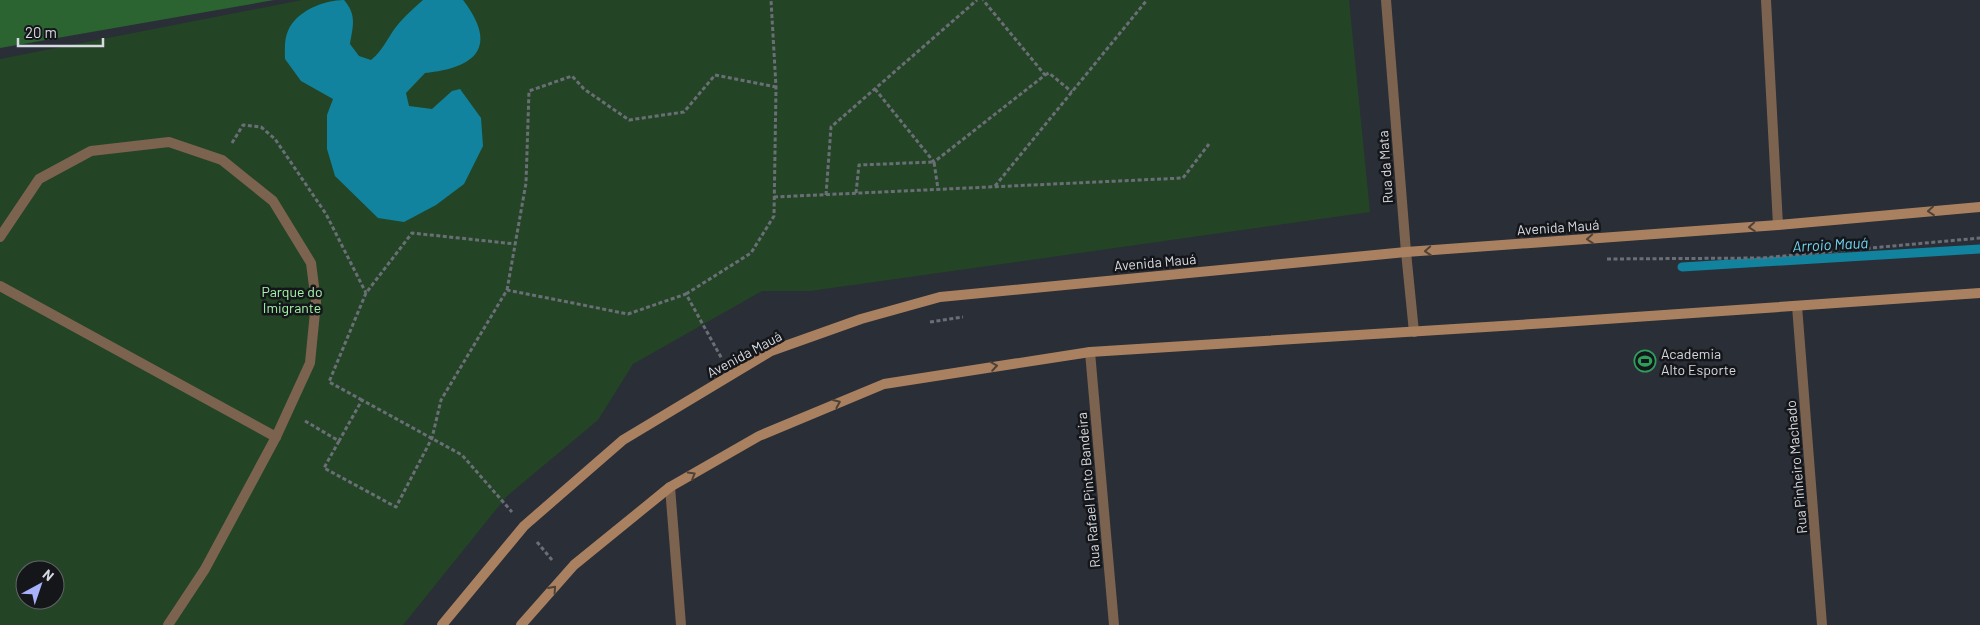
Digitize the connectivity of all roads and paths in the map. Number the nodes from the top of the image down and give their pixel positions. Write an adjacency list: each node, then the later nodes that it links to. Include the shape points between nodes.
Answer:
1 (771, 0): 8 (path)
2 (976, 0): 9 (path)
3 (983, 0): 7 (path)
4 (1147, 0): 10 (path)
5 (1386, 0): 23 (street, Rua da Mata)
6 (1766, 0): 20 (street)
7 (1045, 75): 10 (path, via 1049,73); 13 (path)
8 (776, 87): 18 (path); 22 (path, via 716,74 684,112 629,120 584,89 572,76 529,91 526,183)
9 (875, 89): 13 (path); 17 (path, via 831,127)
10 (1072, 92): 14 (path)
11 (1209, 144): 14 (path, via 1183,178)
12 (221, 159): 21 (street, via 170,142 91,151 39,179); 26 (path, via 243,125 261,127 275,139 326,214); 34 (street, via 273,201 311,263 316,302 310,363)
13 (934, 162): 15 (path); 16 (path, via 858,165)
14 (995, 187): 15 (path)
15 (938, 189): 16 (path)
16 (856, 193): 17 (path)
17 (826, 194): 18 (path)
18 (774, 197): 28 (path, via 774,216 750,253)
19 (1980, 207): 20 (main road, Avenida Mauá, one-way to 20)
20 (1778, 225): 23 (main road, Avenida Mauá, one-way to 23)
21 (0, 237)
22 (515, 244): 25 (path); 26 (path, via 412,233)
23 (1406, 252): 30 (street, Rua da Mata); 32 (main road, Avenida Mauá, via 940,297 861,319 771,351)
24 (0, 286): 35 (street)
25 (507, 290): 28 (path, via 628,314); 36 (path, via 441,400)
26 (366, 293): 33 (path, via 329,382)
27 (1980, 293): 29 (main road)
28 (686, 294): 32 (path)
29 (1797, 306): 30 (main road); 46 (street, Rua Pinheiro Machado)
30 (1414, 332): 31 (main road)
31 (1090, 352): 38 (main road, one-way to 31, via 759,436 884,384); 45 (street, Rua Rafael Pinto Bandeira)
32 (730, 375): 39 (main road, Avenida Mauá, via 623,440)
33 (362, 400): 36 (path); 37 (path)
34 (288, 411): 35 (street); 37 (path)
35 (276, 437): 41 (street, via 205,570)
36 (432, 438): 37 (path, via 396,507 324,468); 39 (path, via 462,455)
37 (339, 441)
38 (670, 487): 40 (main road, via 574,565); 44 (street)
39 (524, 526): 40 (path); 42 (main road, Avenida Mauá)
40 (564, 577): 43 (main road, one-way to 40)
41 (168, 625)
42 (442, 625)
43 (520, 625)
44 (681, 625)
45 (1114, 625)
46 (1822, 625)

